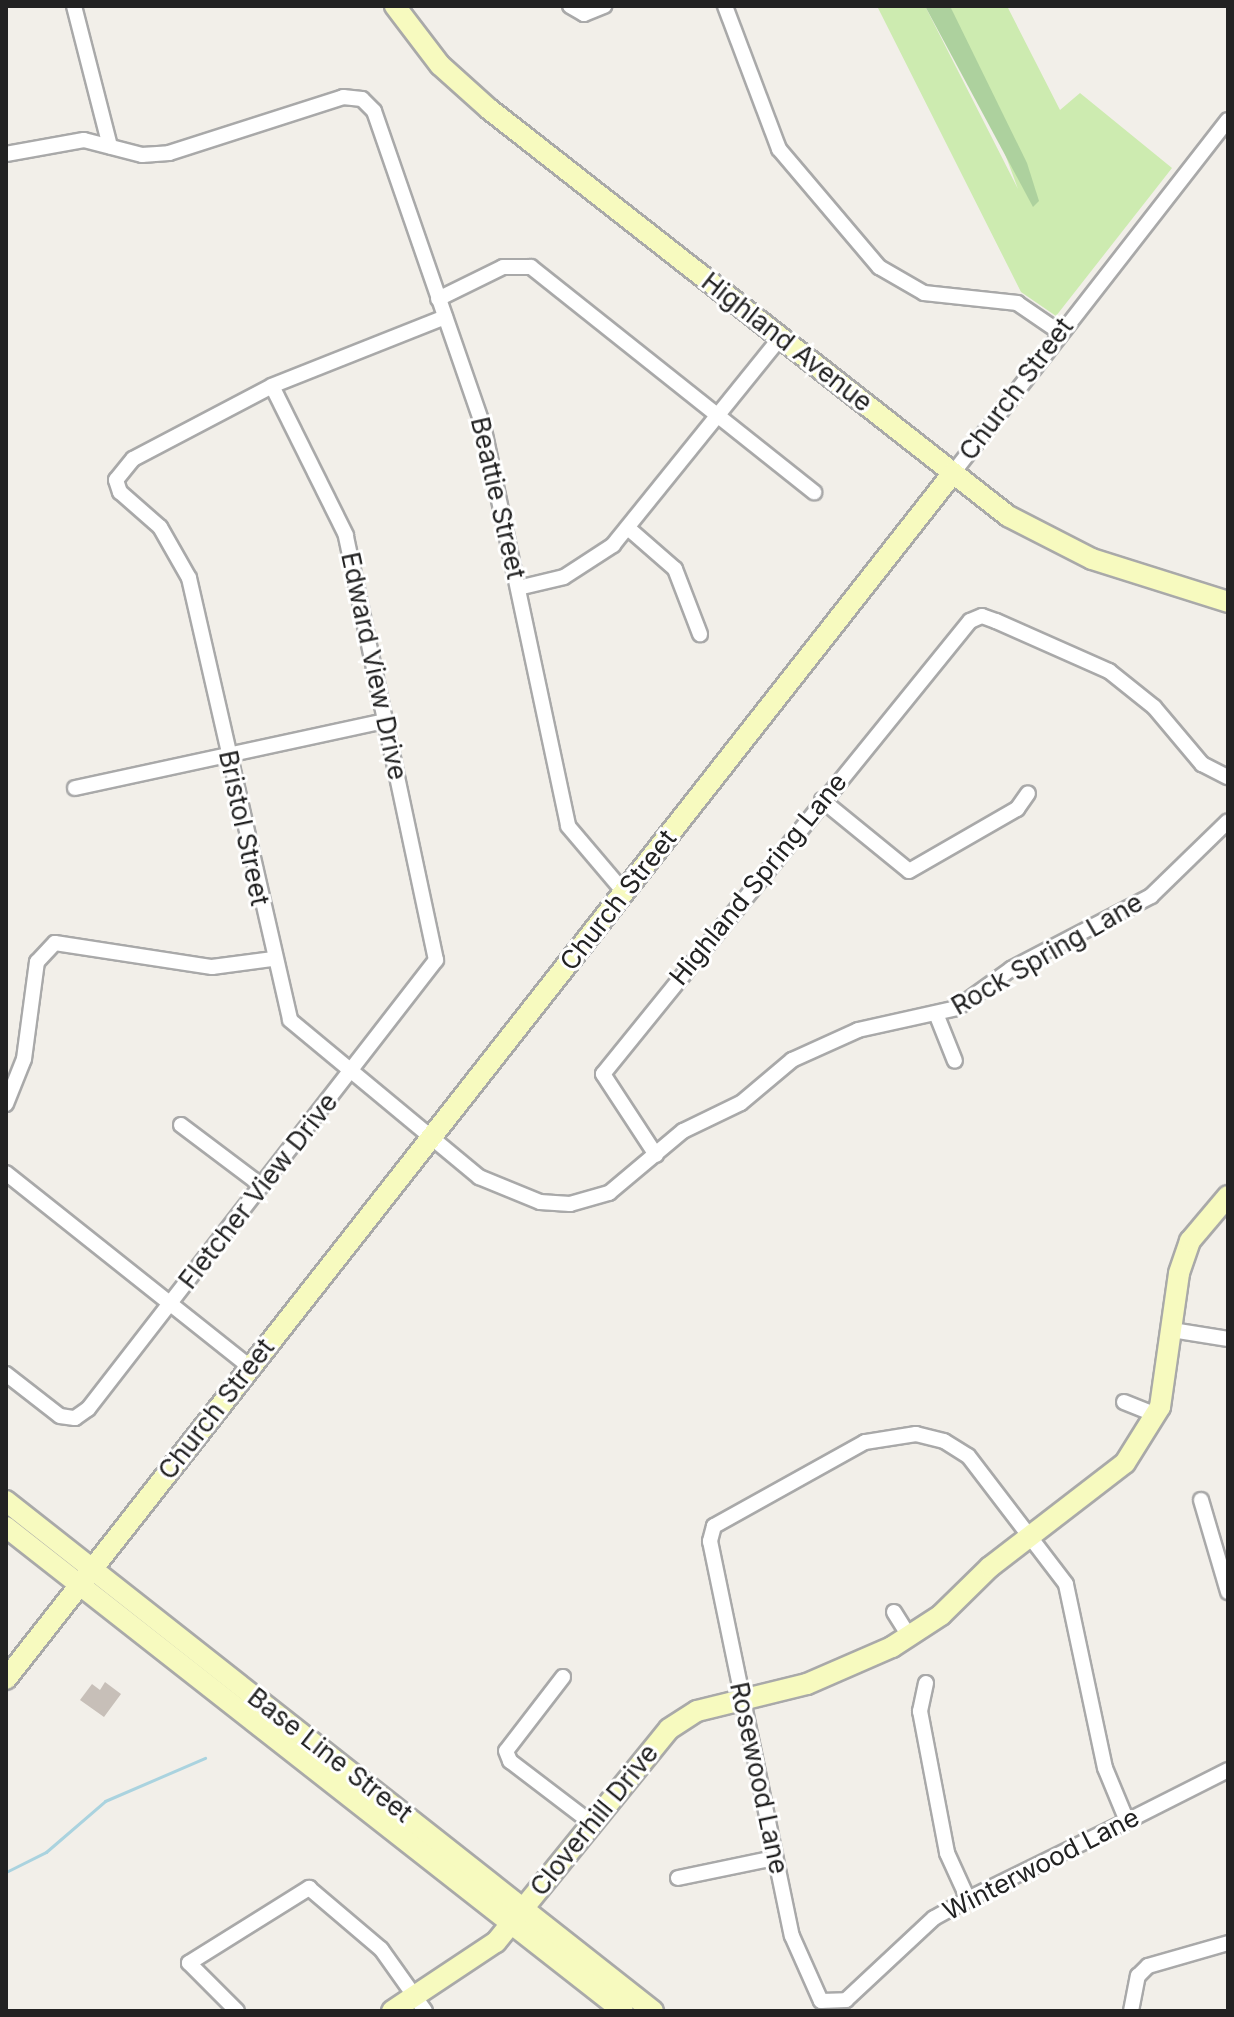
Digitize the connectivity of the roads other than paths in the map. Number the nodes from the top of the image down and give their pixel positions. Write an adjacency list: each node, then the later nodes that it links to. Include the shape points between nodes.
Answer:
1 (74, 6): 7 (street)
2 (395, 6): 12 (main road, Highland Avenue, via 461,85)
3 (570, 6): 4 (street, via 584,14)
4 (604, 6)
5 (725, 6): 11 (street, via 779,149 879,267 924,293 1017,303)
6 (1228, 120): 11 (street, Church Street)
7 (110, 146): 8 (street, via 84,140); 9 (street, Beattie Street, via 142,155 169,153 343,97 362,99 374,111)
8 (6, 154)
9 (438, 299): 10 (street, Beattie Street); 14 (street, via 503,267 531,267)
10 (445, 317): 13 (street); 18 (street, Beattie Street, via 483,425)
11 (1058, 331): 15 (street, Church Street)
12 (781, 337): 14 (street); 15 (main road, Highland Avenue)
13 (272, 386): 21 (street, Edward View Drive, via 346,535); 22 (street, Bristol Street, via 133,459 116,480 120,492 160,527 189,578)
14 (717, 416): 16 (street); 17 (street)
15 (953, 473): 19 (main road, Highland Avenue, via 1054,543); 28 (main road, Church Street)
16 (814, 492)
17 (628, 528): 18 (street, via 578,570); 20 (street, via 675,569)
18 (518, 588): 28 (street, Beattie Street, via 568,826 600,871)
19 (1228, 602)
20 (700, 634)
21 (385, 721): 22 (street); 30 (street, Edward View Drive)
22 (229, 754): 24 (street); 29 (street, Bristol Street)
23 (1228, 777): 26 (street, Highland Spring Lane, via 1184,747 1130,684 982,616 970,621 909,689)
24 (75, 788)
25 (1028, 793): 26 (street, via 1017,809 909,871)
26 (822, 800): 37 (street, Highland Spring Lane, via 603,1074)
27 (1228, 821): 31 (street, Rock Spring Lane, via 1151,896)
28 (624, 892): 36 (main road, Church Street)
29 (273, 959): 33 (street, Bristol Street, via 290,1020); 34 (street, via 212,967 55,943 37,962 24,1059)
30 (436, 960): 33 (street, Fletcher View Drive)
31 (937, 1016): 32 (street); 37 (street, Rock Spring Lane, via 858,1030 820,1045 741,1103 683,1131)
32 (955, 1061)
33 (350, 1073): 36 (street, Bristol Street); 39 (street, Fletcher View Drive)
34 (6, 1104)
35 (181, 1125): 39 (street)
36 (431, 1137): 37 (street, Rock Spring Lane, via 479,1177 540,1202 570,1204 609,1193); 44 (main road, Church Street)
37 (656, 1155)
38 (6, 1173): 41 (street)
39 (262, 1186): 41 (street, Fletcher View Drive)
40 (1228, 1196): 42 (main road, Cloverhill Drive, via 1190,1241 1179,1273)
41 (170, 1303): 44 (street); 45 (street, Fletcher View Drive, via 75,1418 60,1416)
42 (1172, 1330): 43 (street); 47 (main road, Cloverhill Drive)
43 (1228, 1339)
44 (249, 1366): 52 (main road, Church Street)
45 (6, 1374)
46 (1124, 1402): 47 (street)
47 (1156, 1415): 51 (main road, Cloverhill Drive, via 1125,1463)
48 (1201, 1500): 53 (street)
49 (6, 1501): 52 (main road, Base Line Street)
50 (6, 1527): 52 (main road, Base Line Street)
51 (1034, 1537): 55 (main road, Cloverhill Drive); 59 (street, Rosewood Lane, via 968,1456 944,1441 905,1434 865,1442 714,1526 710,1541); 61 (street, via 1066,1584 1105,1768)
52 (84, 1578): 57 (main road, Church Street); 66 (main road, Base Line Street)
53 (1228, 1592)
54 (894, 1612): 55 (street)
55 (909, 1636): 59 (main road, Cloverhill Drive, via 848,1669)
56 (563, 1677): 62 (street, via 506,1751 510,1761)
57 (6, 1679)
58 (926, 1683): 65 (street, via 920,1711 941,1825)
59 (743, 1700): 62 (main road, Cloverhill Drive, via 697,1711 669,1729); 63 (street, Rosewood Lane)
60 (1228, 1770): 61 (street, Winterwood Lane)
61 (1127, 1821): 65 (street, Winterwood Lane)
62 (590, 1822): 66 (main road, Cloverhill Drive)
63 (775, 1858): 64 (street); 69 (street, Rosewood Lane, via 792,1936 816,1994)
64 (678, 1878)
65 (968, 1899): 69 (street, Winterwood Lane, via 934,1918 846,2000)
66 (517, 1915): 68 (main road, Cloverhill Drive, via 473,1962); 72 (main road, Base Line Street); 73 (main road, Base Line Street)
67 (1228, 1943): 74 (street, via 1148,1966 1138,1976)
68 (421, 2004): 70 (street, via 381,1949 309,1888 189,1963); 71 (main road, Cloverhill Drive)
69 (830, 2004)
70 (237, 2011)
71 (392, 2011)
72 (623, 2011)
73 (653, 2011)
74 (1131, 2011)

